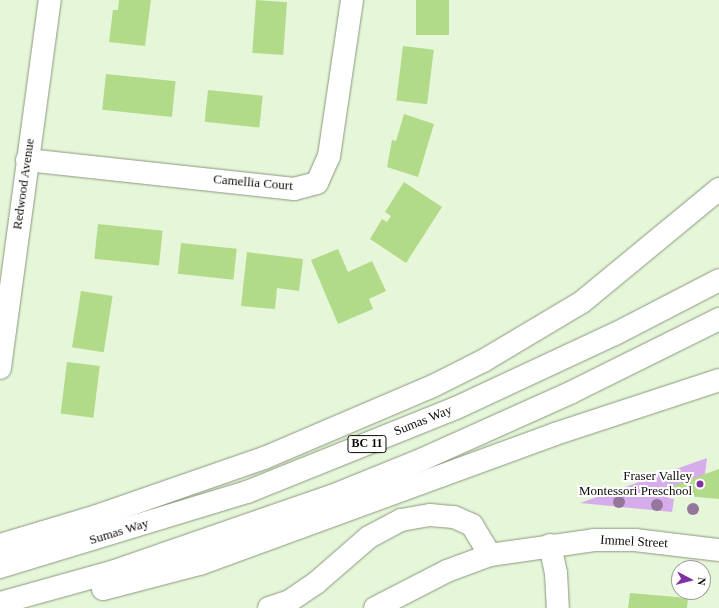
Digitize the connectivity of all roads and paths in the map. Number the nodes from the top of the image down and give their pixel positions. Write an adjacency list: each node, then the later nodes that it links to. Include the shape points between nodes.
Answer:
1 (50, 0): 3 (main road, Redwood Avenue)
2 (352, 0): 3 (main road, Camellia Court, via 329,156 317,183 294,189)
3 (27, 160): 7 (main road, Redwood Avenue)
4 (719, 189): 9 (main road, via 582,302 484,361 433,386 264,458 97,516)
5 (719, 280): 13 (main road, Sumas Way / BC 11, via 615,334 456,408 247,492)
6 (719, 319): 14 (main road, BC 11, via 572,392 423,459 332,496 115,571)
7 (0, 368)
8 (719, 380): 15 (main road, via 554,434 200,564)
9 (0, 545)
10 (550, 545): 11 (main road, Immel Street, via 594,540 635,540); 12 (main road, Immel Street); 18 (main road, via 556,573)
11 (719, 550)
12 (490, 555): 16 (main road, via 472,524 454,517 430,515 401,520 370,537 316,583 288,602); 17 (main road, Immel Street, via 447,570)
13 (0, 567)
14 (0, 603)
15 (30, 608)
16 (269, 608)
17 (375, 608)
18 (558, 608)

